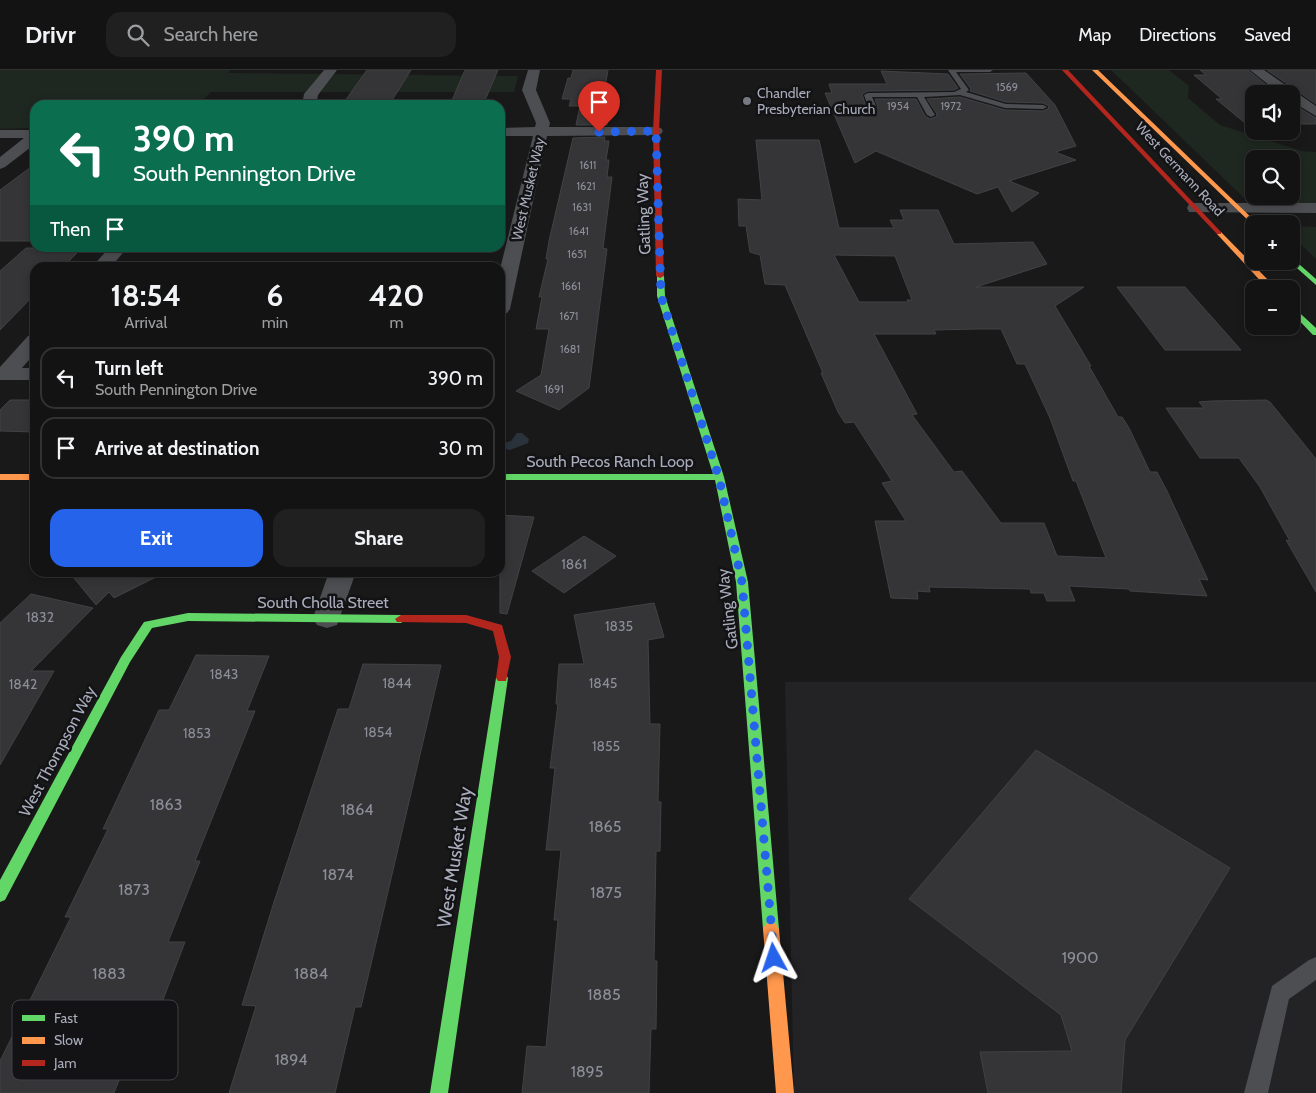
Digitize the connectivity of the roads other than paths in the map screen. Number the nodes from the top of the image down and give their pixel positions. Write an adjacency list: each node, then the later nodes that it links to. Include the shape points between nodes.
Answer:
1 (331, 70): 12 (street, via 311,94)
2 (534, 70): 20 (street, West Musket Way, via 529,90 543,123)
3 (659, 70): 18 (street, Gatling Way)
4 (951, 70): 5 (lane); 10 (lane, via 965,90)
5 (990, 70)
6 (1065, 70): 25 (street, West Germann Road)
7 (1095, 70): 26 (street, West Germann Road)
8 (1256, 70): 9 (street)
9 (1277, 85)
10 (959, 92): 11 (lane); 15 (lane, via 1005,106)
11 (919, 94): 14 (lane, via 867,92); 17 (lane)
12 (310, 100)
13 (1300, 101): 16 (street)
14 (872, 106)
15 (1043, 107)
16 (1316, 112)
17 (931, 115)
18 (656, 131): 20 (street); 49 (street, Gatling Way, via 661,296)
19 (505, 132): 20 (street)
20 (541, 132): 30 (street, West Musket Way)
21 (0, 134): 22 (street)
22 (30, 136)
23 (30, 140): 24 (street)
24 (0, 164)
25 (1195, 208): 26 (street); 33 (street, West Germann Road)
26 (1238, 208): 27 (street); 28 (street, West Germann Road)
27 (1316, 208)
28 (1245, 215)
29 (505, 217): 30 (street)
30 (522, 218): 40 (street, West Musket Way)
31 (1300, 222): 32 (street)
32 (1316, 222)
33 (1210, 223): 34 (street); 38 (street, West Germann Road)
34 (1245, 223)
35 (114, 252): 36 (street)
36 (105, 262)
37 (1300, 268): 39 (street)
38 (1264, 280)
39 (1316, 283)
40 (505, 288)
41 (1300, 317): 42 (street)
42 (1316, 333)
43 (30, 345): 44 (street)
44 (3, 374): 45 (street)
45 (30, 374)
46 (0, 477): 47 (street)
47 (30, 477)
48 (505, 477): 49 (street, South Pecos Ranch Loop)
49 (719, 478): 57 (street, Gatling Way, via 742,582)
50 (341, 577): 51 (street)
51 (327, 618): 52 (street, South Cholla Street, via 188,617); 53 (street, South Cholla Street, via 466,619)
52 (148, 625): 54 (street, West Thompson Way, via 125,660)
53 (498, 628): 56 (street, West Musket Way, via 504,656)
54 (0, 895)
55 (1316, 967): 58 (lane, via 1280,993)
56 (439, 1093)
57 (785, 1093)
58 (1256, 1093)

